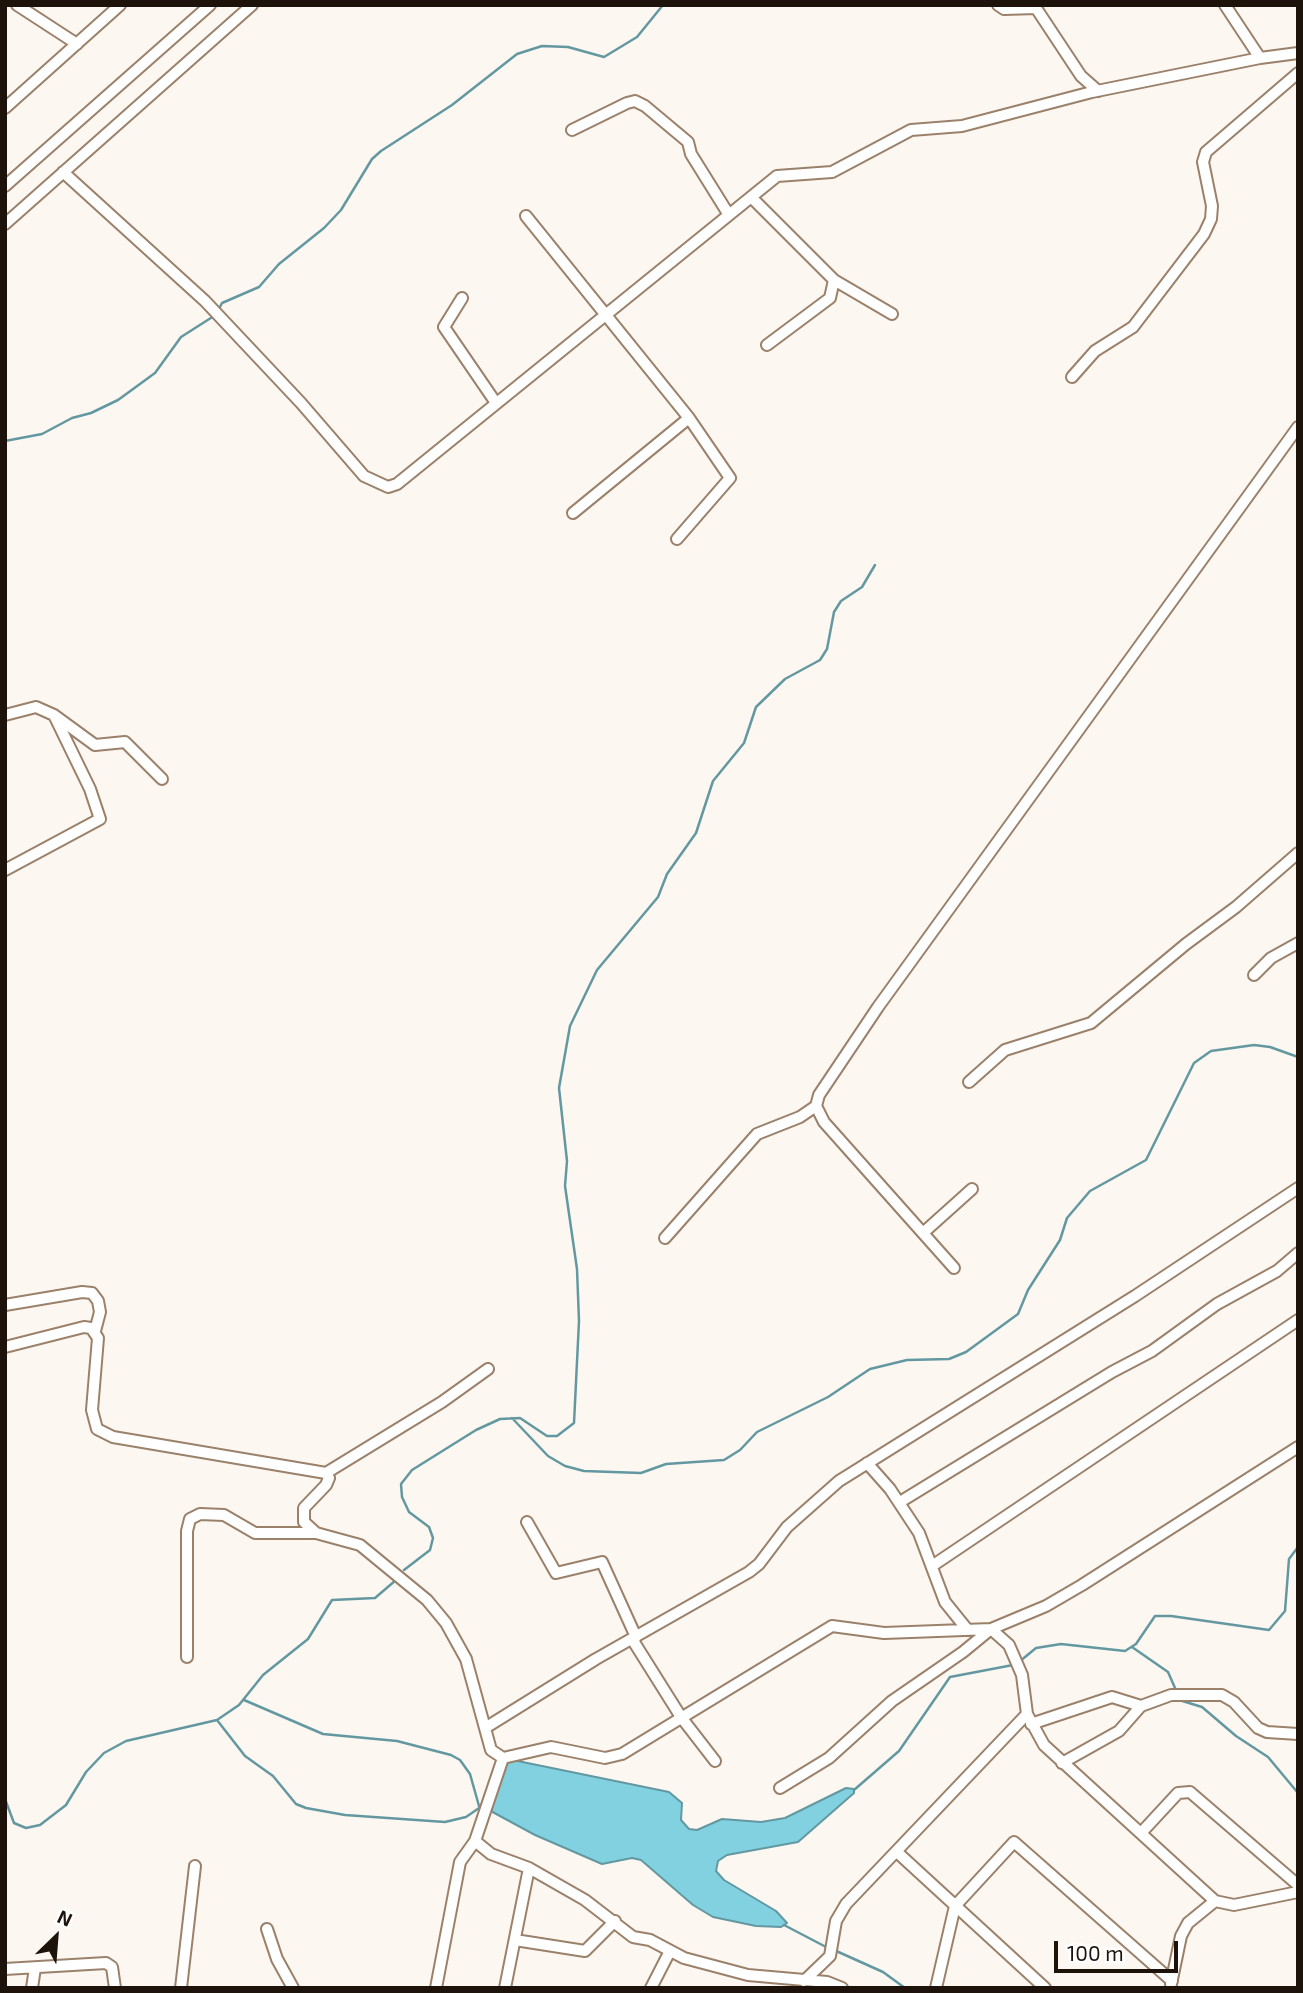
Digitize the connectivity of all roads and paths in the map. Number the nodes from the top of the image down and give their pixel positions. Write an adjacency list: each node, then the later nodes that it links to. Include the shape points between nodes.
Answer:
1 (17, 5): 7 (street)
2 (120, 5): 7 (street)
3 (210, 5): 15 (street)
4 (252, 5): 14 (street)
5 (998, 5): 11 (street, via 1004,9 1036,8 1081,76)
6 (1225, 5): 9 (street)
7 (77, 44): 12 (street)
8 (1298, 53): 9 (street)
9 (1260, 58): 11 (street)
10 (1298, 73): 25 (street, via 1211,145 1203,162 1212,205 1205,234 1133,327 1095,351)
11 (1098, 91): 16 (street, via 962,126 911,130 832,172 777,176)
12 (5, 108)
13 (572, 130): 17 (street, via 627,103 645,106 688,142)
14 (63, 172): 19 (street); 26 (street, via 205,300 376,484 397,484)
15 (5, 186)
16 (751, 197): 17 (street); 20 (street)
17 (729, 215): 23 (street)
18 (526, 216): 23 (street)
19 (5, 224)
20 (834, 280): 22 (street); 24 (street, via 830,298)
21 (462, 298): 26 (street, via 444,327)
22 (892, 314)
23 (607, 316): 26 (street); 27 (street)
24 (767, 345)
25 (1072, 377)
26 (496, 403)
27 (689, 418): 29 (street); 30 (street, via 730,478)
28 (1298, 427): 39 (street, via 878,1007 823,1086)
29 (573, 513)
30 (677, 539)
31 (5, 715): 32 (street, via 32,706)
32 (54, 715): 33 (street, via 95,745 131,745); 35 (street, via 100,819)
33 (162, 779)
34 (1298, 853): 38 (street, via 1091,1023 1005,1050)
35 (5, 870)
36 (1298, 943): 37 (street, via 1271,958)
37 (1254, 975)
38 (970, 1082)
39 (816, 1105): 42 (street, via 824,1122); 43 (street, via 800,1117 757,1134)
40 (1298, 1188): 52 (street)
41 (972, 1189): 42 (street)
42 (923, 1233): 45 (street)
43 (665, 1238)
44 (1298, 1253): 54 (street, via 1152,1351)
45 (954, 1268)
46 (5, 1305): 48 (street, via 92,1293 100,1312)
47 (1298, 1320): 57 (street)
48 (95, 1332): 49 (street, via 84,1327); 53 (street, via 98,1355 92,1410 97,1429)
49 (5, 1347)
50 (488, 1369): 53 (street)
51 (1298, 1447): 59 (street, via 1082,1585)
52 (867, 1463): 54 (street); 60 (street, via 807,1508 749,1572)
53 (326, 1473): 56 (street, via 326,1485 304,1508 304,1522)
54 (900, 1502): 57 (street)
55 (527, 1522): 60 (street, via 556,1573 602,1562)
56 (316, 1533): 61 (street, via 255,1533 224,1515 200,1514 190,1519); 65 (street, via 371,1552 427,1600 466,1659)
57 (932, 1566): 58 (street, via 945,1602)
58 (966, 1628): 59 (street); 63 (street, via 884,1633 832,1626)
59 (991, 1629): 64 (street, via 1009,1645 1022,1675); 70 (street, via 892,1701 829,1758)
60 (634, 1638): 63 (street); 65 (street)
61 (187, 1657)
62 (1140, 1706): 64 (street, via 1112,1697); 66 (street, via 1171,1695 1222,1695 1258,1728); 69 (street, via 1119,1731)
63 (681, 1717): 67 (street, via 613,1757 551,1747); 68 (street)
64 (1029, 1719): 69 (street); 73 (street)
65 (485, 1728): 67 (street, via 491,1750)
66 (1298, 1734)
67 (503, 1758): 72 (street)
68 (715, 1761)
69 (1062, 1763): 71 (street)
70 (780, 1788)
71 (1141, 1833): 76 (street, via 1178,1793 1190,1792); 78 (street)
72 (475, 1841): 75 (street, via 491,1854); 93 (street, via 460,1862)
73 (898, 1853): 79 (street); 87 (street, via 841,1911 831,1956)
74 (195, 1866): 91 (street)
75 (529, 1868): 80 (street); 82 (street)
76 (1298, 1885)
77 (1298, 1892): 78 (street, via 1234,1905)
78 (1215, 1901): 88 (street, via 1188,1923 1181,1936)
79 (955, 1906): 88 (street, via 1014,1842); 98 (street); 99 (street)
80 (615, 1921): 82 (street, via 585,1951); 83 (street, via 633,1937)
81 (267, 1929): 92 (street, via 276,1959)
82 (515, 1940): 94 (street)
83 (670, 1951): 86 (street); 95 (street)
84 (35, 1968): 85 (street); 89 (street); 90 (street, via 106,1963 112,1967)
85 (5, 1969)
86 (748, 1975): 87 (street); 96 (street)
87 (804, 1981): 97 (street)
88 (1171, 1984)
89 (32, 1988)
90 (115, 1988)
91 (181, 1988)
92 (293, 1988)
93 (436, 1988)
94 (505, 1988)
95 (651, 1988)
96 (744, 1988)
97 (842, 1988)
98 (936, 1988)
99 (1045, 1988)

